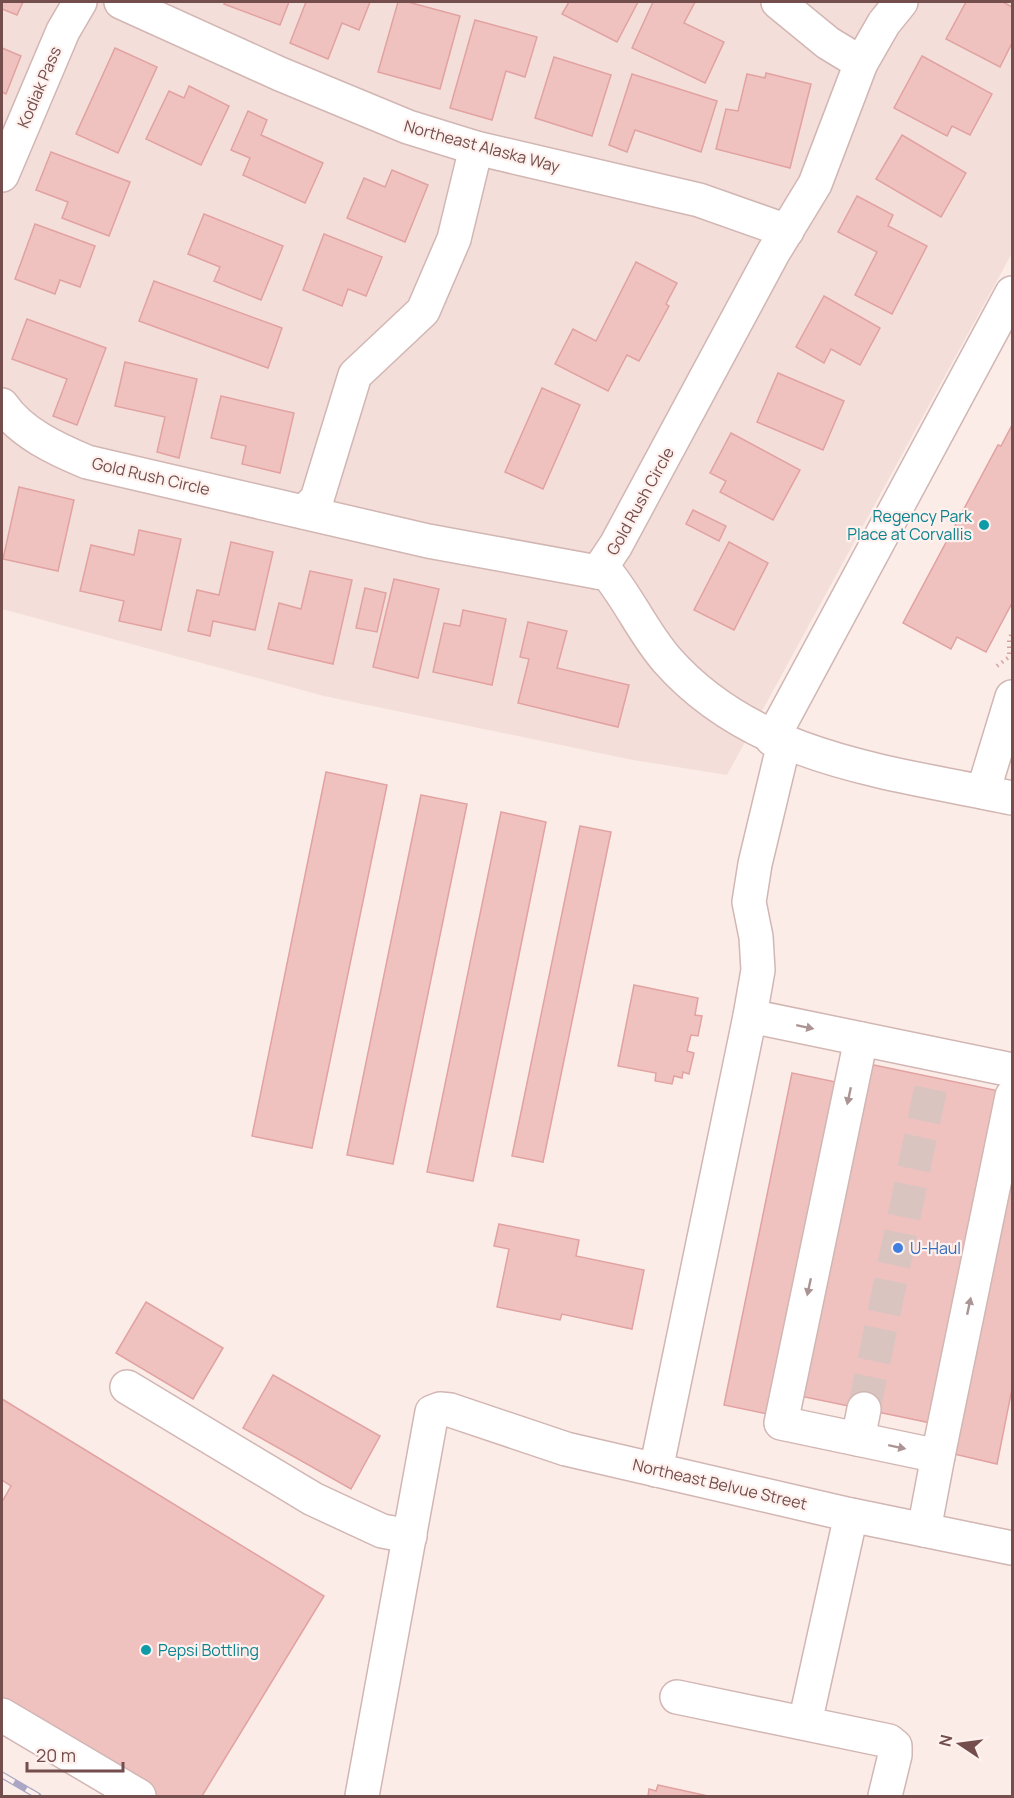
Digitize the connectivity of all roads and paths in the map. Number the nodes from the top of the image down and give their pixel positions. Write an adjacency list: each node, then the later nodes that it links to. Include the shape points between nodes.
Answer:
1 (80, 2): 7 (street, Kodiak Pass, via 63,31)
2 (121, 2): 6 (street, Northeast Alaska Way, via 301,83 408,127)
3 (778, 2): 5 (street, via 828,43)
4 (901, 2): 5 (street, Gold Rush Circle)
5 (861, 63): 8 (street, Gold Rush Circle, via 815,184)
6 (476, 148): 8 (street, Northeast Alaska Way, via 699,200); 11 (street, via 454,239 423,311 355,375 317,500)
7 (2, 175)
8 (787, 231): 12 (street, Gold Rush Circle)
9 (1012, 293): 14 (street)
10 (2, 405): 11 (street, Gold Rush Circle, via 31,433 87,462)
11 (304, 512): 12 (street, Gold Rush Circle, via 428,541)
12 (598, 572): 14 (street, via 608,574 620,588 666,659 705,698)
13 (1012, 697): 15 (street)
14 (778, 741): 15 (street, via 809,753); 16 (street, via 749,902 758,970)
15 (998, 795)
16 (750, 1016): 17 (street, one-way to 17); 22 (street)
17 (861, 1039): 18 (street, via 936,1066); 21 (street, one-way to 21, via 781,1423 861,1424)
18 (1012, 1070)
19 (1012, 1096): 21 (street, one-way to 19)
20 (127, 1387): 25 (street, via 313,1499 382,1531)
21 (938, 1456): 24 (street)
22 (657, 1470): 23 (street, Northeast Belvue Street); 25 (street, Northeast Belvue Street, via 566,1449 440,1409 432,1412)
23 (850, 1515): 24 (street, Northeast Belvue Street); 29 (street)
24 (924, 1530): 26 (street, Northeast Belvue Street)
25 (410, 1536): 31 (street)
26 (1012, 1548)
27 (677, 1697): 29 (street)
28 (2, 1715): 30 (street)
29 (805, 1724): 32 (street, via 889,1741 895,1746)
30 (139, 1797)
31 (362, 1797)
32 (885, 1797)

